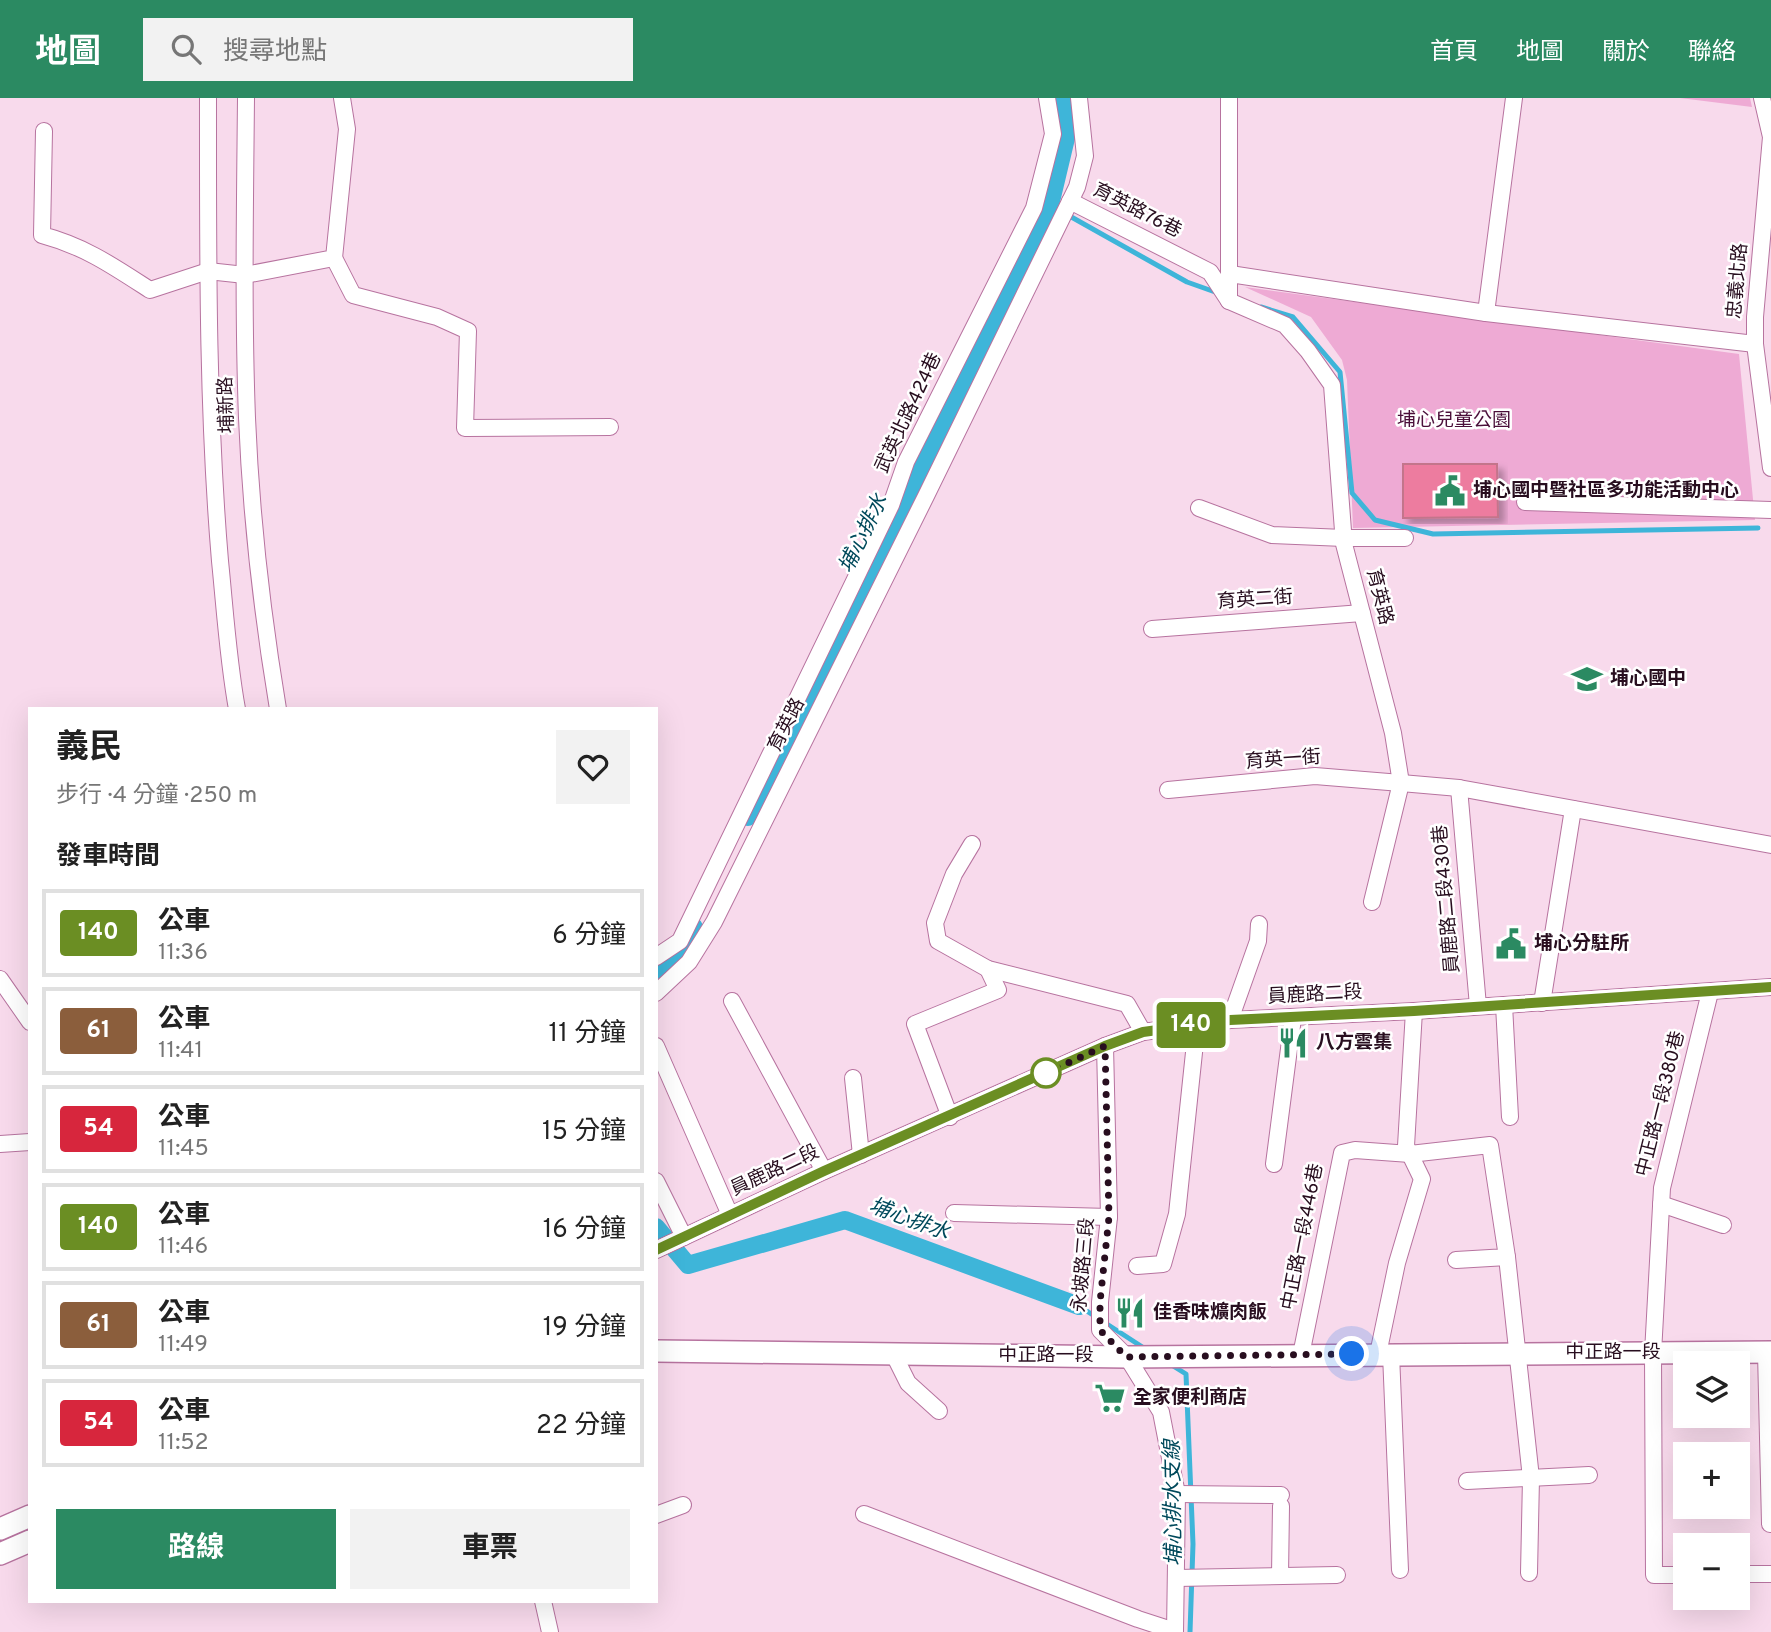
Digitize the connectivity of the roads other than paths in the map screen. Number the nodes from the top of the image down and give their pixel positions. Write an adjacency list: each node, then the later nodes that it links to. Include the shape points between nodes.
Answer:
1 (208, 98): 12 (street, 埔新路)
2 (246, 98): 14 (street, 埔新路)
3 (342, 98): 11 (street, via 348,129)
4 (1047, 98): 38 (street, 武英北路424巷, via 1053,134 1034,208 906,462 891,505 680,941)
5 (1079, 98): 10 (street, 育英路76巷, via 1084,156)
6 (1228, 98): 13 (street)
7 (1514, 98): 16 (street)
8 (1762, 98): 17 (street, 忠義北路, via 1771,137)
9 (44, 131): 12 (street, via 42,235 71,243 150,290)
10 (1070, 201): 15 (street, 育英路76巷, via 1210,272); 42 (street, 育英路, via 714,922 689,962)
11 (334, 258): 14 (street); 19 (street, via 354,295 438,317 468,331 465,428)
12 (208, 271): 14 (street); 28 (street, 埔新路, via 213,478)
13 (1230, 274): 15 (street); 16 (street)
14 (245, 275): 29 (street, 埔新路, via 247,419 262,614)
15 (1229, 301): 24 (street, 育英路, via 1285,325 1332,385)
16 (1486, 313): 17 (street)
17 (1755, 344): 18 (street, 忠義北路)
18 (1765, 369): 20 (street, 忠義北路)
19 (610, 427)
20 (1771, 468)
21 (1525, 502): 23 (street)
22 (1199, 508): 24 (street, via 1272,535)
23 (1771, 510)
24 (1344, 538): 25 (street); 26 (street, 育英路)
25 (1405, 538)
26 (1362, 613): 27 (street, 育英二街); 30 (street, 育英路)
27 (1152, 629)
28 (237, 707)
29 (278, 707)
30 (1401, 783): 31 (street); 32 (street, 育英一街, via 1315,776); 36 (street)
31 (1459, 788): 33 (street); 47 (street, 員鹿路二段430巷)
32 (1168, 790)
33 (1573, 809): 35 (street); 45 (street)
34 (972, 844): 39 (street, via 954,874 936,923 938,941)
35 (1771, 845)
36 (1372, 902)
37 (1259, 924): 51 (street, via 1258,941)
38 (658, 956)
39 (988, 969): 53 (street, via 1127,1004); 57 (street, via 998,989 915,1024)
40 (0, 979): 50 (street)
41 (1771, 987): 43 (street, 員鹿路二段)
42 (658, 991)
43 (1710, 992): 45 (street, 員鹿路二段); 66 (street, 中正路一段380巷)
44 (732, 1000): 64 (street)
45 (1542, 1003): 46 (street, 員鹿路二段)
46 (1504, 1005): 47 (street, 員鹿路二段); 58 (street)
47 (1478, 1006): 48 (street, 員鹿路二段)
48 (1414, 1011): 49 (street, 員鹿路二段); 61 (street, via 1406,1146)
49 (1293, 1017): 51 (street, 員鹿路二段); 63 (street)
50 (28, 1019)
51 (1230, 1020): 52 (street, 員鹿路二段)
52 (1197, 1024): 53 (street, 員鹿路二段); 75 (street, via 1177,1214 1163,1264)
53 (1143, 1032): 54 (street, 員鹿路二段)
54 (1105, 1046): 57 (street, 員鹿路二段); 69 (street, 永坡路三段)
55 (658, 1051): 68 (street)
56 (853, 1078): 62 (street)
57 (950, 1117): 62 (street, 員鹿路二段)
58 (1510, 1117)
59 (28, 1142): 60 (street)
60 (0, 1144)
61 (1410, 1154): 73 (street, via 1490,1144); 80 (street, via 1422,1179 1397,1263); 82 (street, 中正路一段446巷, via 1342,1153)
62 (861, 1155): 64 (street, 員鹿路二段)
63 (1274, 1164)
64 (824, 1171): 68 (street, 員鹿路二段)
65 (658, 1185): 71 (street)
66 (1661, 1204): 70 (street); 79 (street, 中正路一段380巷)
67 (954, 1213): 69 (street)
68 (730, 1215): 71 (street, 員鹿路二段)
69 (1109, 1217): 83 (street, 永坡路三段, via 1100,1330)
70 (1723, 1225)
71 (684, 1237): 72 (street, 員鹿路二段)
72 (658, 1249)
73 (1507, 1257): 74 (street); 78 (street)
74 (1456, 1260)
75 (1137, 1266)
76 (658, 1352): 81 (main road, 中正路一段)
77 (1769, 1352): 79 (main road, 中正路一段); 93 (street)
78 (1517, 1353): 79 (main road, 中正路一段); 80 (main road, 中正路一段); 86 (street)
79 (1653, 1353): 102 (street, 中正路一段380巷, via 1654,1575)
80 (1384, 1354): 82 (main road, 中正路一段); 97 (street)
81 (894, 1355): 83 (main road, 中正路一段); 84 (street, via 908,1383)
82 (1301, 1355): 83 (main road, 中正路一段)
83 (1126, 1357): 88 (street, 永坡路三段, via 1161,1412)
84 (939, 1411)
85 (1589, 1475): 86 (street)
86 (1531, 1478): 87 (street); 98 (street)
87 (1467, 1481)
88 (1177, 1494): 103 (street, via 1281,1501); 104 (street, 永坡路三段)
89 (683, 1505): 90 (street)
90 (658, 1514)
91 (864, 1514): 106 (street)
92 (28, 1517): 94 (main road)
93 (1770, 1524)
94 (0, 1529)
95 (28, 1542): 96 (main road)
96 (0, 1554)
97 (1401, 1570)
98 (1529, 1573)
99 (1750, 1574): 100 (street)
100 (1771, 1574)
101 (1337, 1575): 103 (street)
102 (1673, 1575)
103 (1280, 1576): 104 (street)
104 (1176, 1578): 106 (street, 永坡路三段)
105 (543, 1603): 107 (street)
106 (1175, 1631)
107 (550, 1632)

